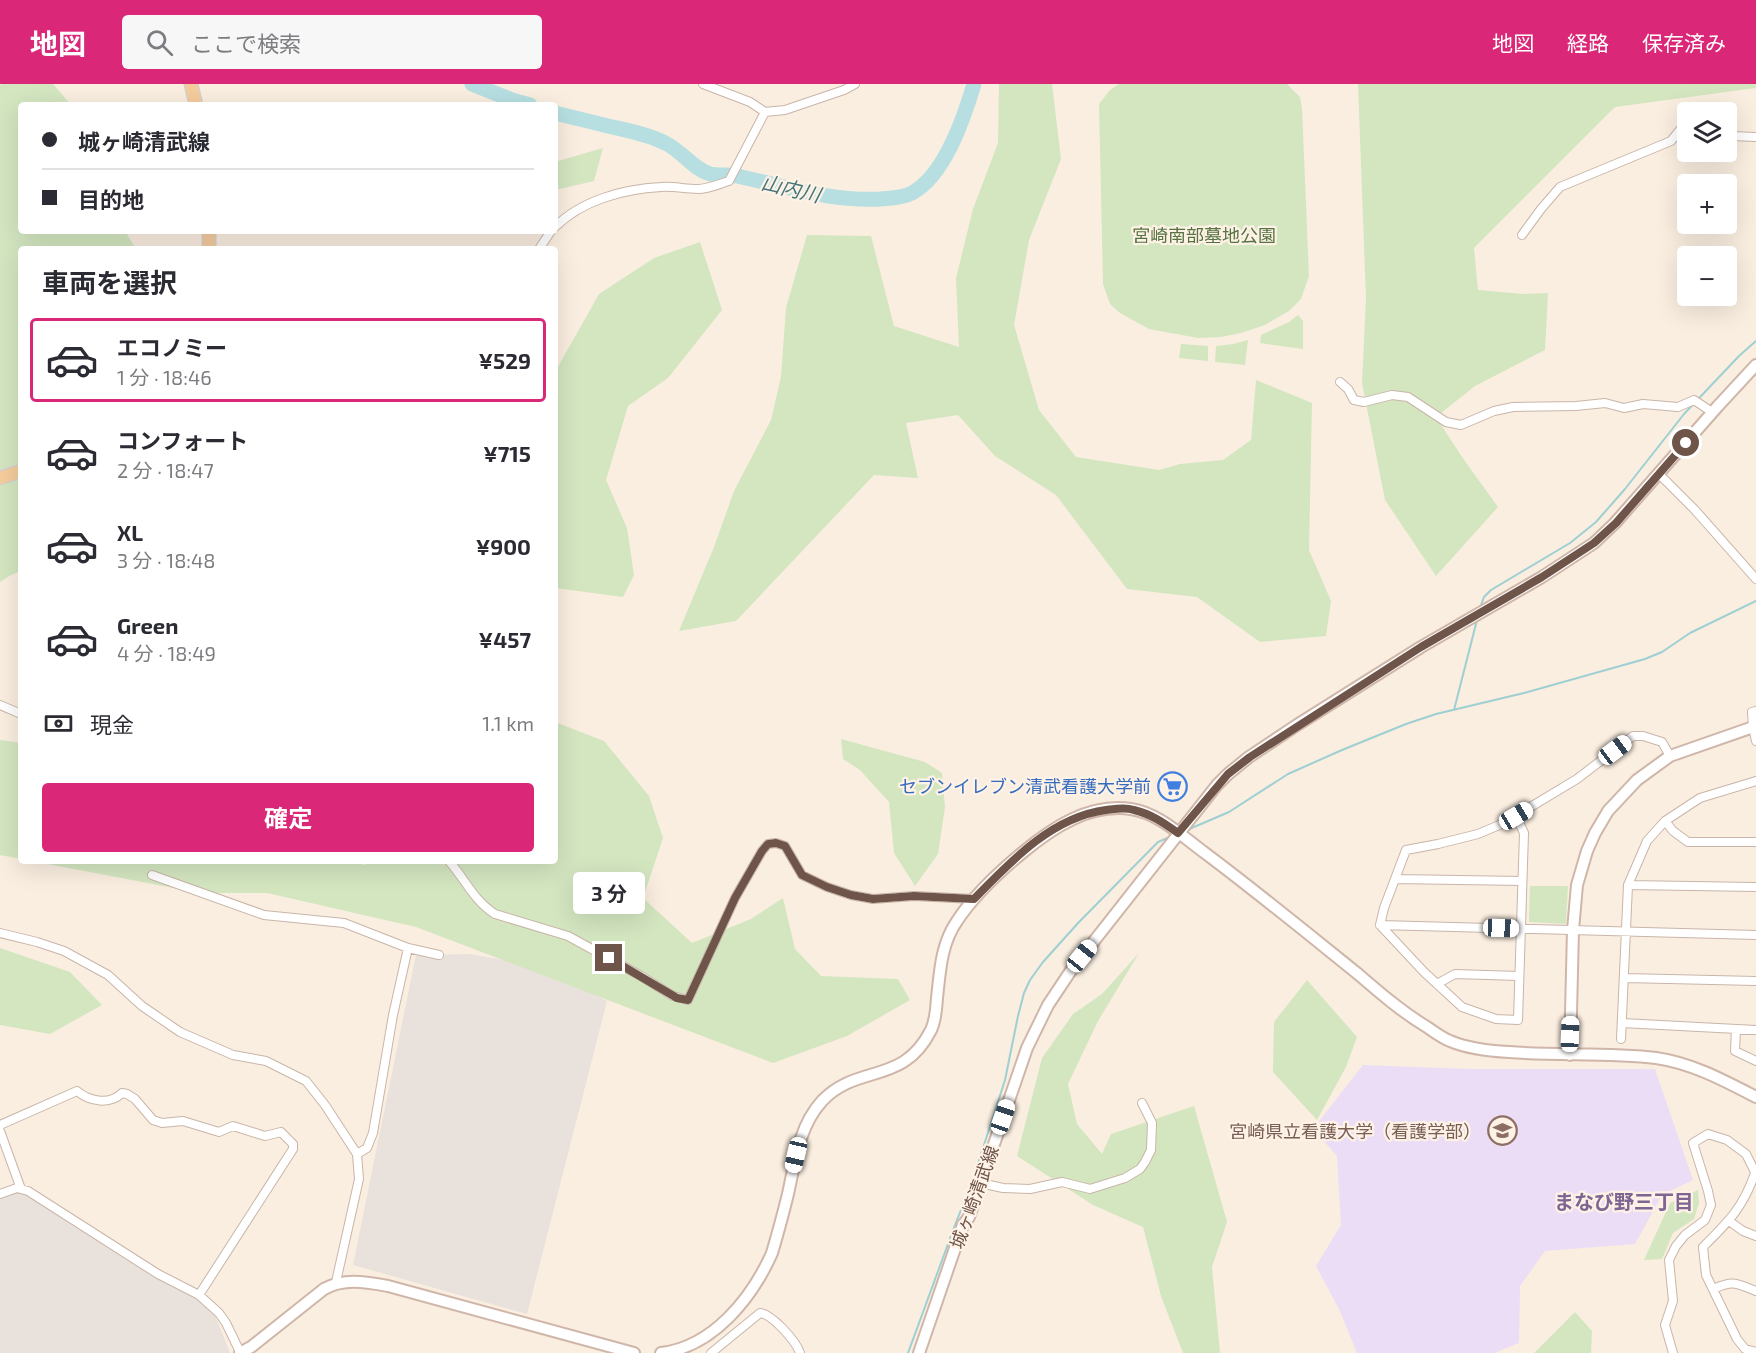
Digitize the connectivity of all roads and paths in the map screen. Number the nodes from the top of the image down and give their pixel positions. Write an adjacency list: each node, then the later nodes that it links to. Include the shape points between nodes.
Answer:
1 (191, 84): 4 (main road)
2 (703, 84): 5 (street)
3 (855, 84): 5 (street, via 785,110)
4 (195, 102)
5 (765, 112): 9 (street, via 729,181 706,188 663,187 622,193 585,206)
6 (1677, 134): 10 (street, via 1671,141 1560,187)
7 (1737, 136): 8 (street)
8 (1756, 137)
9 (558, 224)
10 (1522, 235)
11 (1756, 366): 13 (street, 城ヶ崎清武線)
12 (1340, 382): 13 (street, via 1354,400 1408,397 1446,422 1461,425 1513,407 1605,403 1624,408 1643,404 1678,407 1694,400)
13 (1712, 412): 15 (street, 城ヶ崎清武線)
14 (18, 472): 16 (main road)
15 (1659, 474): 17 (street); 27 (street, 城ヶ崎清武線, via 1594,543 1421,647 1250,757 1228,774)
16 (0, 478)
17 (1756, 579)
18 (0, 705): 20 (street)
19 (1756, 711): 21 (street, via 1752,712)
20 (18, 713)
21 (1754, 727): 22 (street); 23 (street)
22 (1756, 741)
23 (1670, 756): 25 (street, via 1662,742 1634,736 1577,779); 38 (street, via 1637,780 1608,810 1595,833 1577,885)
24 (1756, 781): 26 (street, via 1700,798)
25 (1516, 816): 31 (street, via 1478,834 1406,849); 32 (street, via 1524,833)
26 (1665, 821): 28 (street, via 1688,842); 33 (street, via 1647,841)
27 (1181, 830): 35 (street, via 1132,809 1081,815 1039,839); 52 (street, via 1407,1015 1448,1041 1476,1050); 60 (street, 城ヶ崎清武線, via 1048,1005 1027,1048)
28 (1756, 842)
29 (451, 864): 35 (street, via 472,894 495,914 568,936 677,998 688,1000 735,898 768,844 785,846 802,875 851,895 873,899)
30 (152, 875): 42 (street, via 264,915 344,923)
31 (1395, 879): 32 (street); 36 (street)
32 (1522, 881): 37 (street)
33 (1628, 885): 34 (street); 39 (street)
34 (1756, 887)
35 (974, 899): 72 (street, via 948,938 940,966 932,1029 920,1048 900,1065 846,1083 822,1101 806,1122 772,1253 753,1288 728,1318 697,1341)
36 (1380, 925): 37 (street); 47 (street)
37 (1520, 928): 38 (street); 44 (street)
38 (1574, 930): 39 (street); 52 (street)
39 (1626, 931): 41 (street); 45 (street)
40 (0, 933): 58 (street, via 64,951 108,975 142,1006 180,1032 233,1055 266,1061 306,1081)
41 (1756, 935)
42 (408, 948): 43 (street); 58 (street, via 373,1133 367,1148)
43 (439, 955)
44 (1519, 976): 47 (street, via 1455,974); 47 (street, via 1518,1020 1496,1019 1462,1007)
45 (1624, 978): 46 (street); 48 (street)
46 (1756, 981)
47 (1437, 984)
48 (1622, 1023): 49 (street); 51 (street)
49 (1736, 1029): 50 (street); 53 (street, via 1735,1051)
50 (1756, 1030)
51 (1621, 1039)
52 (1570, 1055): 54 (street, via 1661,1059 1696,1069)
53 (1756, 1061)
54 (1756, 1097)
55 (1142, 1103): 60 (street, via 1152,1123 1151,1150 1140,1169 1125,1178 1090,1189 1062,1182 1030,1189)
56 (0, 1125): 68 (street, via 77,1091 84,1097 107,1101 127,1094 153,1120 162,1123 183,1122 219,1132 233,1126 265,1136 281,1132 293,1149)
57 (0, 1131): 61 (street)
58 (357, 1154): 65 (street, via 359,1179)
59 (1756, 1173): 63 (street); 76 (street, via 1746,1154 1727,1140 1708,1134 1693,1143 1711,1205 1705,1220 1680,1240 1669,1260 1673,1301 1665,1325)
60 (980, 1182): 75 (street, 城ヶ崎清武線)
61 (21, 1189): 62 (street); 68 (street)
62 (0, 1194)
63 (1729, 1221): 64 (street); 66 (street, via 1702,1247 1704,1267)
64 (1756, 1236)
65 (336, 1282): 70 (street); 71 (street, via 388,1286)
66 (1713, 1289): 67 (street, via 1736,1283); 69 (street, via 1737,1340 1745,1349)
67 (1756, 1291)
68 (199, 1295): 70 (street, via 219,1312)
69 (1756, 1352)
70 (240, 1353)
71 (634, 1353)
72 (661, 1353)
73 (711, 1353): 74 (street, via 763,1313 788,1335)
74 (800, 1353)
75 (919, 1353)
76 (1673, 1353)

